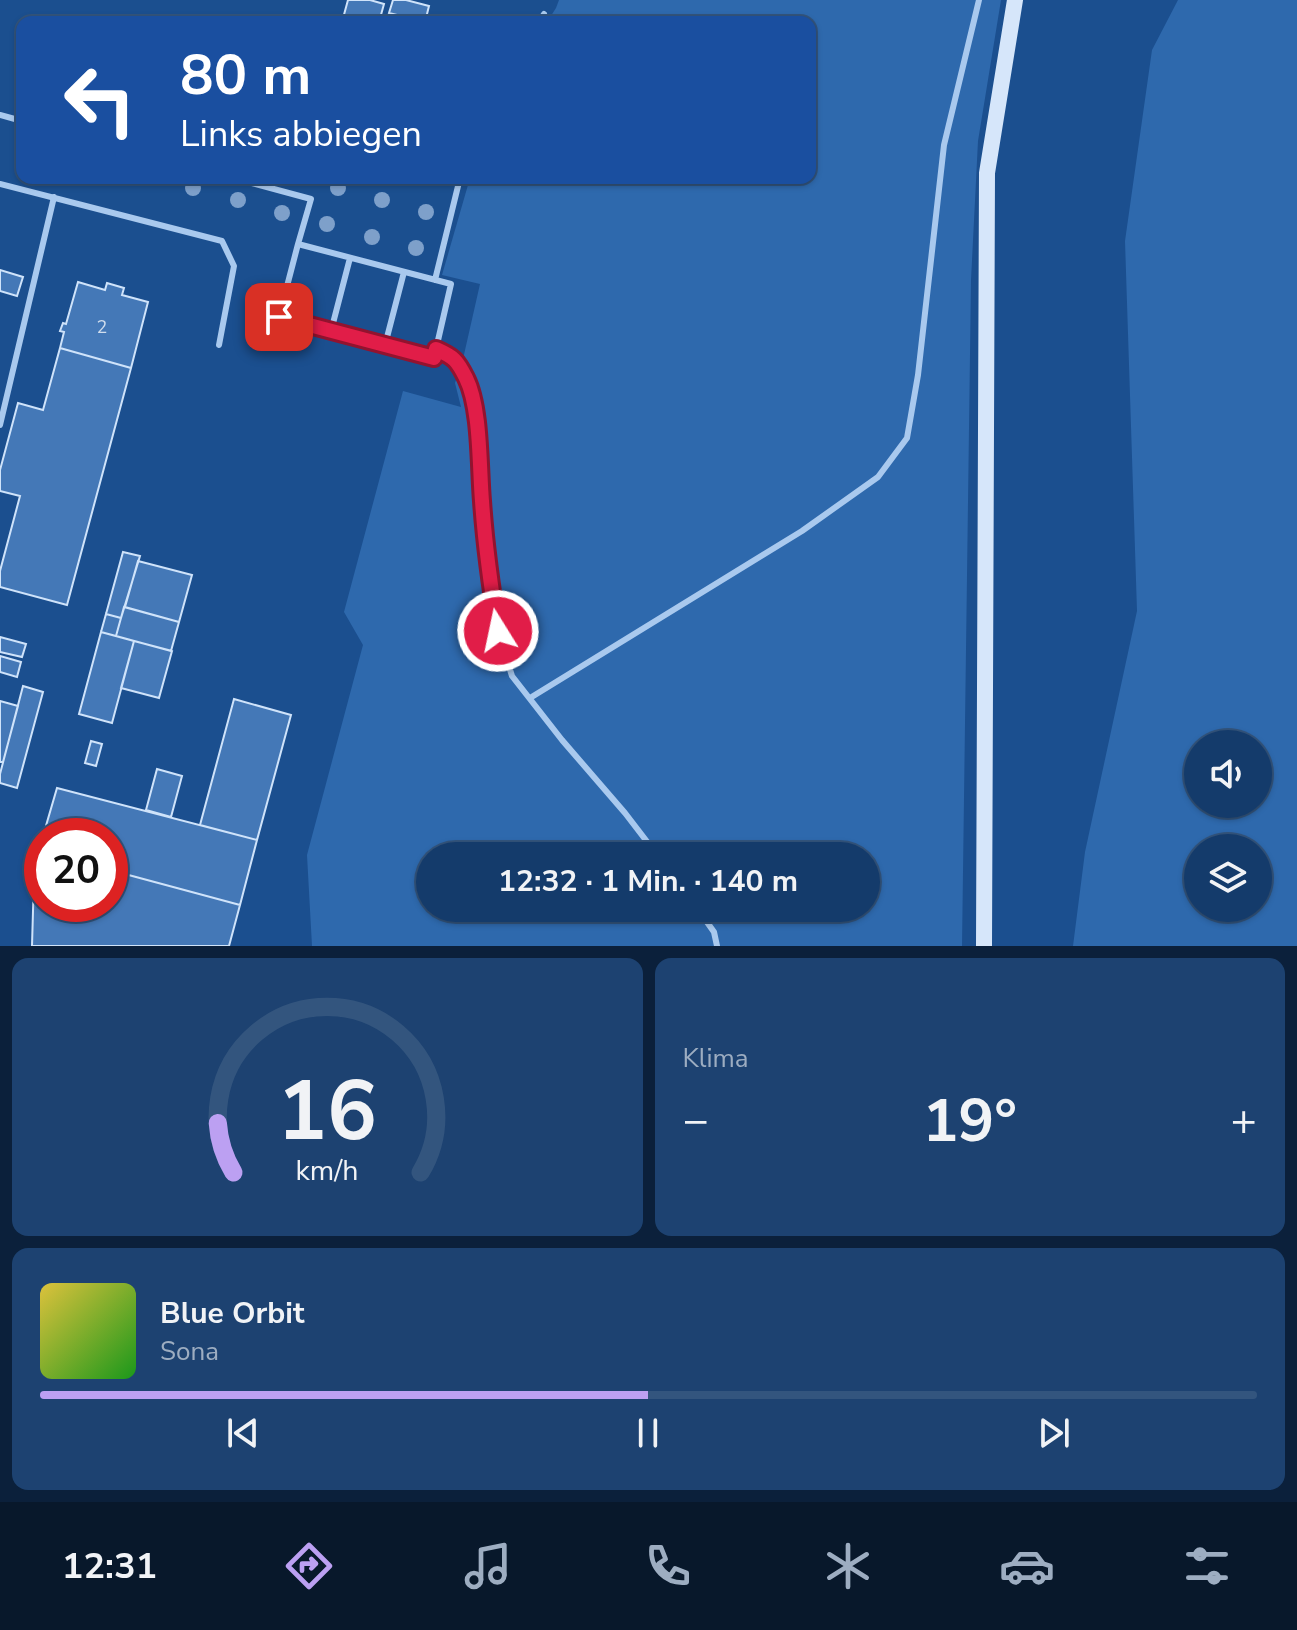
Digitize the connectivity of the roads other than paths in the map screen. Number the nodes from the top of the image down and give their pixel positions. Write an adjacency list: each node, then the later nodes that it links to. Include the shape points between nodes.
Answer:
1 (979, 0): 16 (lane, via 944,145 907,438 878,477 802,531)
2 (1015, 0): 20 (main road, via 987,173)
3 (0, 184): 6 (lane)
4 (255, 184): 7 (lane, via 311,199)
5 (459, 184): 10 (lane)
6 (54, 197): 12 (lane, via 222,241 234,266); 15 (lane)
7 (298, 244): 8 (lane); 11 (lane, via 279,317)
8 (350, 258): 9 (lane); 11 (lane)
9 (404, 272): 10 (lane); 13 (lane)
10 (435, 280): 14 (lane, via 451,284)
11 (331, 331): 13 (lane)
12 (219, 345)
13 (385, 345): 14 (lane, via 434,358)
14 (436, 349): 16 (lane, via 453,357 472,392 498,631 512,676)
15 (0, 425)
16 (530, 698): 17 (lane)
17 (647, 842)
18 (707, 922): 19 (lane)
19 (717, 946)
20 (984, 946)

